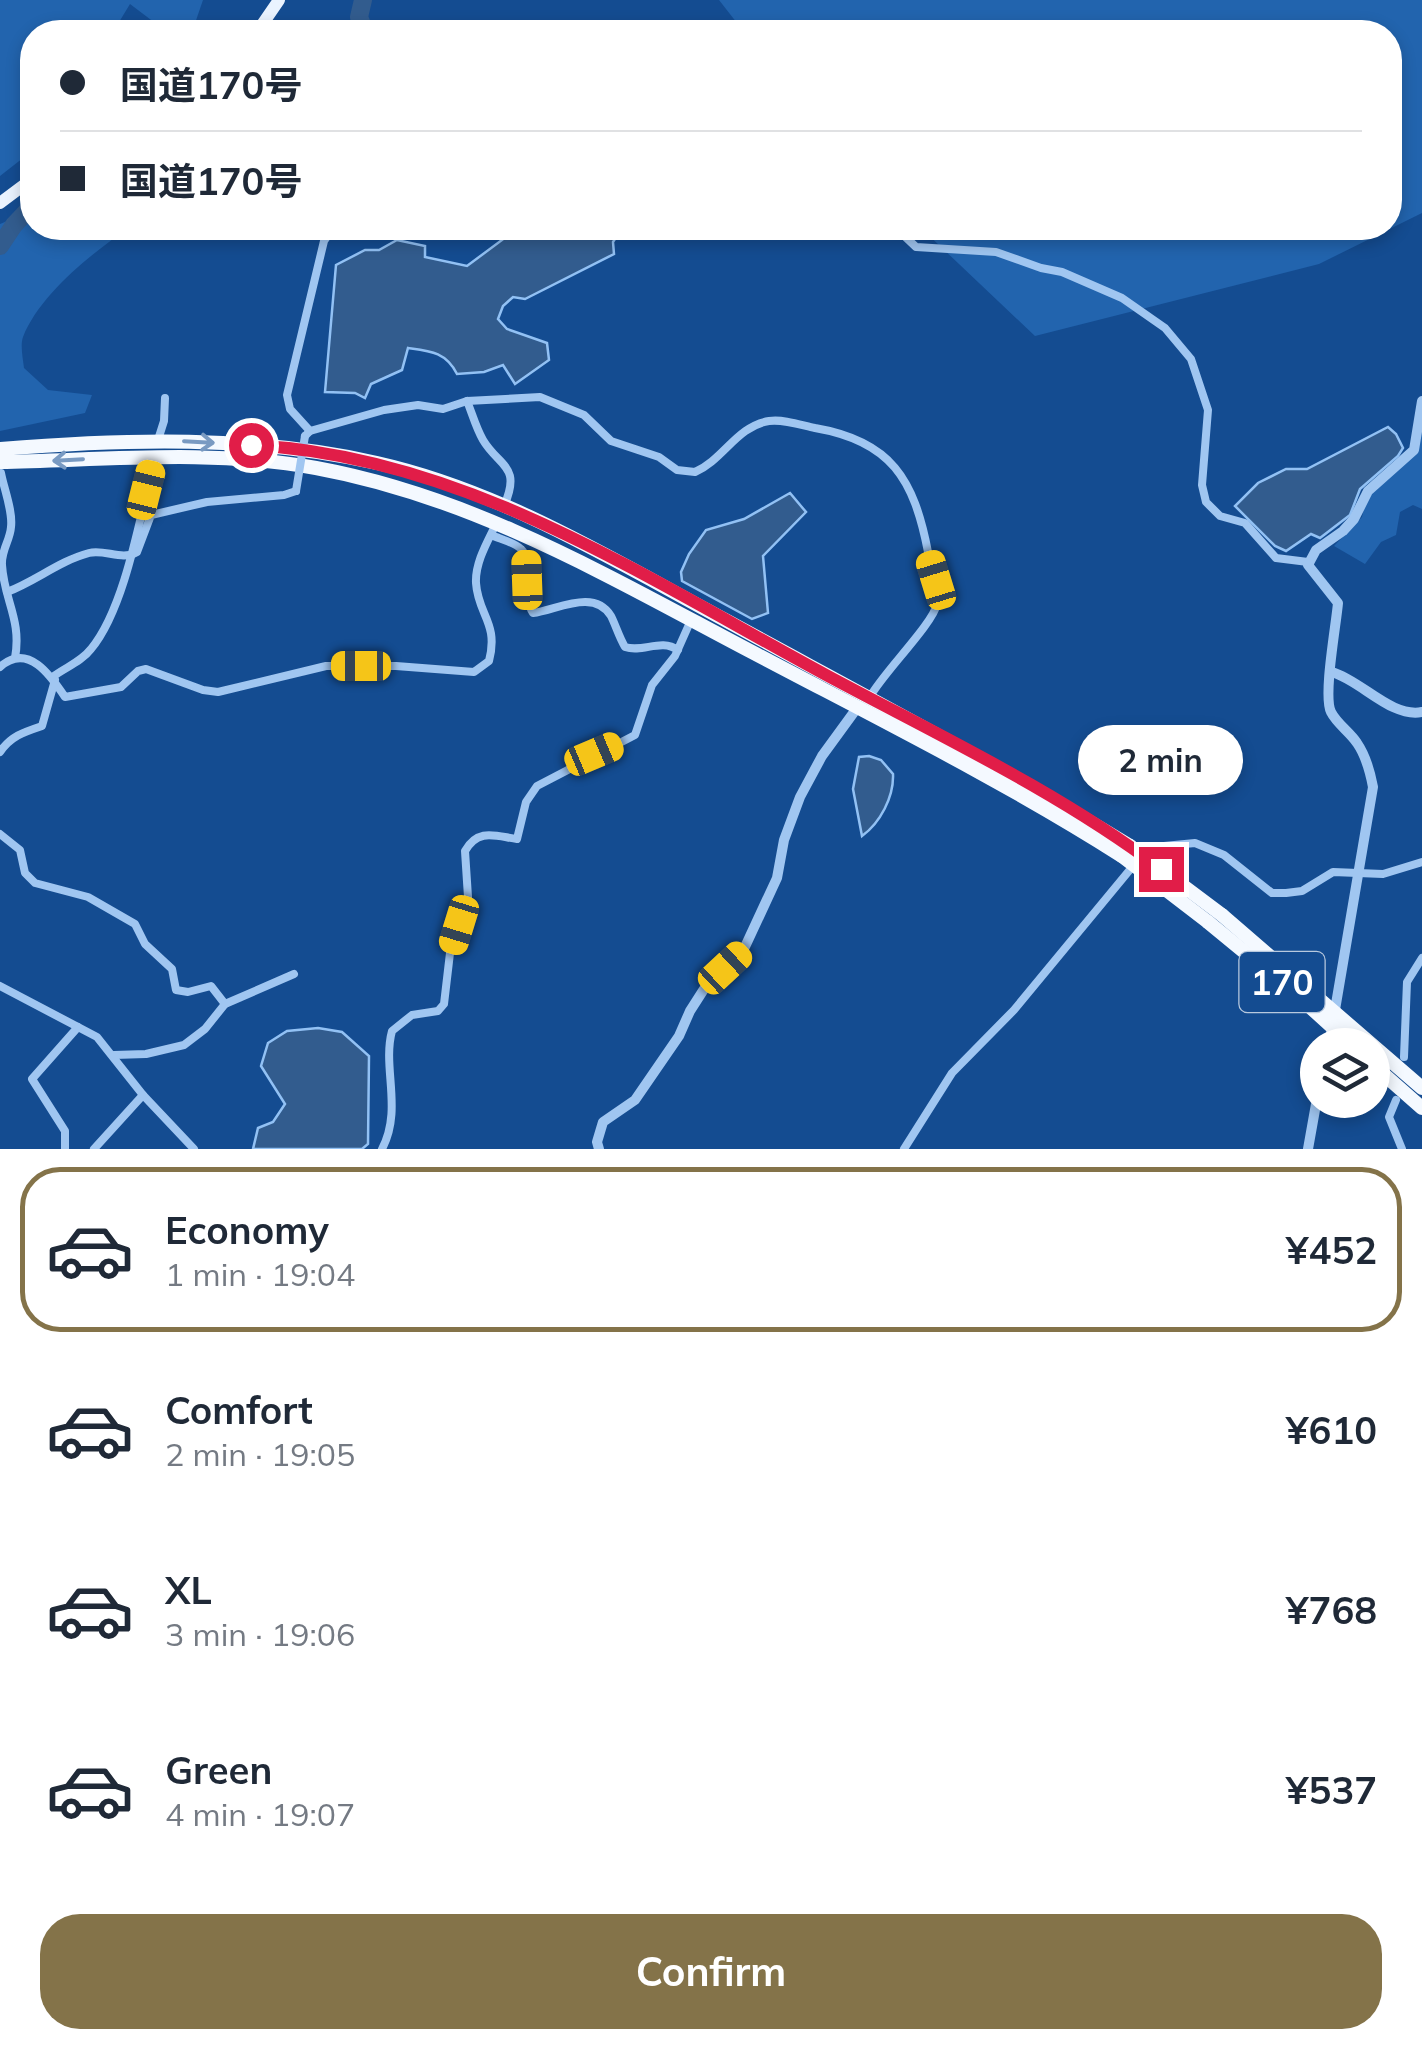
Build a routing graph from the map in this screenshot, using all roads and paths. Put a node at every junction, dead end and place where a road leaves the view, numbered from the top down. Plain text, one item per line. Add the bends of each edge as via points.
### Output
1 (325, 240) edge
2 (909, 240) edge
3 (164, 398) dead end
4 (1422, 400) edge
5 (467, 401) junction
6 (308, 433) junction
7 (0, 449) edge
8 (156, 449) junction
9 (32, 454) junction
10 (0, 462) edge
11 (1, 473) edge
12 (504, 506) junction
13 (494, 528) junction
14 (130, 556) junction
15 (1308, 565) junction
16 (4, 590) edge
17 (692, 620) junction
18 (678, 650) junction
19 (15, 658) junction
20 (0, 666) edge
21 (1332, 672) junction
22 (54, 678) junction
23 (864, 703) junction
24 (1422, 712) edge
25 (0, 752) edge
26 (0, 834) edge
27 (1422, 862) edge
28 (1358, 872) junction
29 (1215, 918) junction
30 (1422, 958) edge
31 (294, 974) dead end
32 (0, 986) edge
33 (225, 1004) junction
34 (1335, 1010) junction
35 (78, 1027) junction
36 (1332, 1028) edge
37 (1334, 1028) edge
38 (114, 1055) junction
39 (1404, 1057) dead end
40 (1390, 1080) edge
41 (1422, 1088) edge
42 (143, 1095) junction
43 (1396, 1100) dead end
44 (1422, 1108) edge
45 (1313, 1118) edge
46 (65, 1149) edge
47 (94, 1149) edge
48 (194, 1149) edge
49 (382, 1149) edge
50 (599, 1149) edge
51 (904, 1149) edge
52 (1308, 1149) edge
53 (1402, 1149) edge

1 - 6 street via 287,396
2 - 15 street via 916,247 996,252 1088,281 1164,328 1192,359 1208,410 1206,502 1220,516 1245,524 1276,558
3 - 8 street
4 - 15 street via 1414,450 1368,491 1354,519
5 - 6 street via 371,413
5 - 12 street via 484,443 506,463 510,492
5 - 23 street via 553,401 584,415 611,441 658,456 676,470 695,472 747,429 768,422 850,435 879,450 917,504 937,606
6 - 14 street, bridge via 296,490 150,514
7 - 9 highway, 170
8 - 9 highway, 170
8 -> 12 highway, 170 via 281,446 320,452 379,464
8 - 13 highway, 170 via 314,468 402,487
8 - 14 street
9 - 10 highway, 170
11 - 16 street via 12,525 3,546
12 - 23 highway, 170
13 - 17 highway, 170
13 - 18 street via 526,555 533,613 596,603 610,614 625,647 665,644
13 - 22 street via 476,586 493,646 489,661 474,672 326,666 218,692 146,669 121,686 65,697
14 - 16 street via 94,551
14 - 22 street via 101,635
15 - 21 street via 1338,603
16 - 19 street via 17,626
17 - 18 street
17 - 23 highway, 170
18 - 49 street via 652,686 635,735 537,786 517,839 495,833 468,846 468,897 450,953 444,1004 392,1031 393,1095
19 - 20 street
19 - 22 street
21 - 24 street via 1409,715
21 - 28 street via 1326,692 1331,712 1357,743 1373,787
22 - 25 street via 42,726 7,741
23 - 29 highway, 170, bridge via 1008,774
23 - 50 street via 800,797 777,878 744,950 706,986 634,1100 603,1122
26 - 33 street via 20,850 24,873 35,883 88,897 135,924 172,969 176,990 211,986
27 - 28 street via 1383,874
28 - 34 street
28 - 51 street via 1334,872 1302,891 1272,893 1211,847 1182,842 1154,850 1122,877 1014,1010 952,1073
29 - 34 highway, 170
29 - 36 highway, 170
30 - 39 street via 1406,982
31 - 33 street
32 - 35 street
33 - 38 street via 184,1044
34 - 37 street
34 - 41 highway, 170
35 - 38 street
35 - 46 street via 32,1078 65,1131
38 - 42 street
40 - 44 highway
42 - 47 street
42 - 48 street
43 - 53 street via 1389,1116
45 - 52 street

